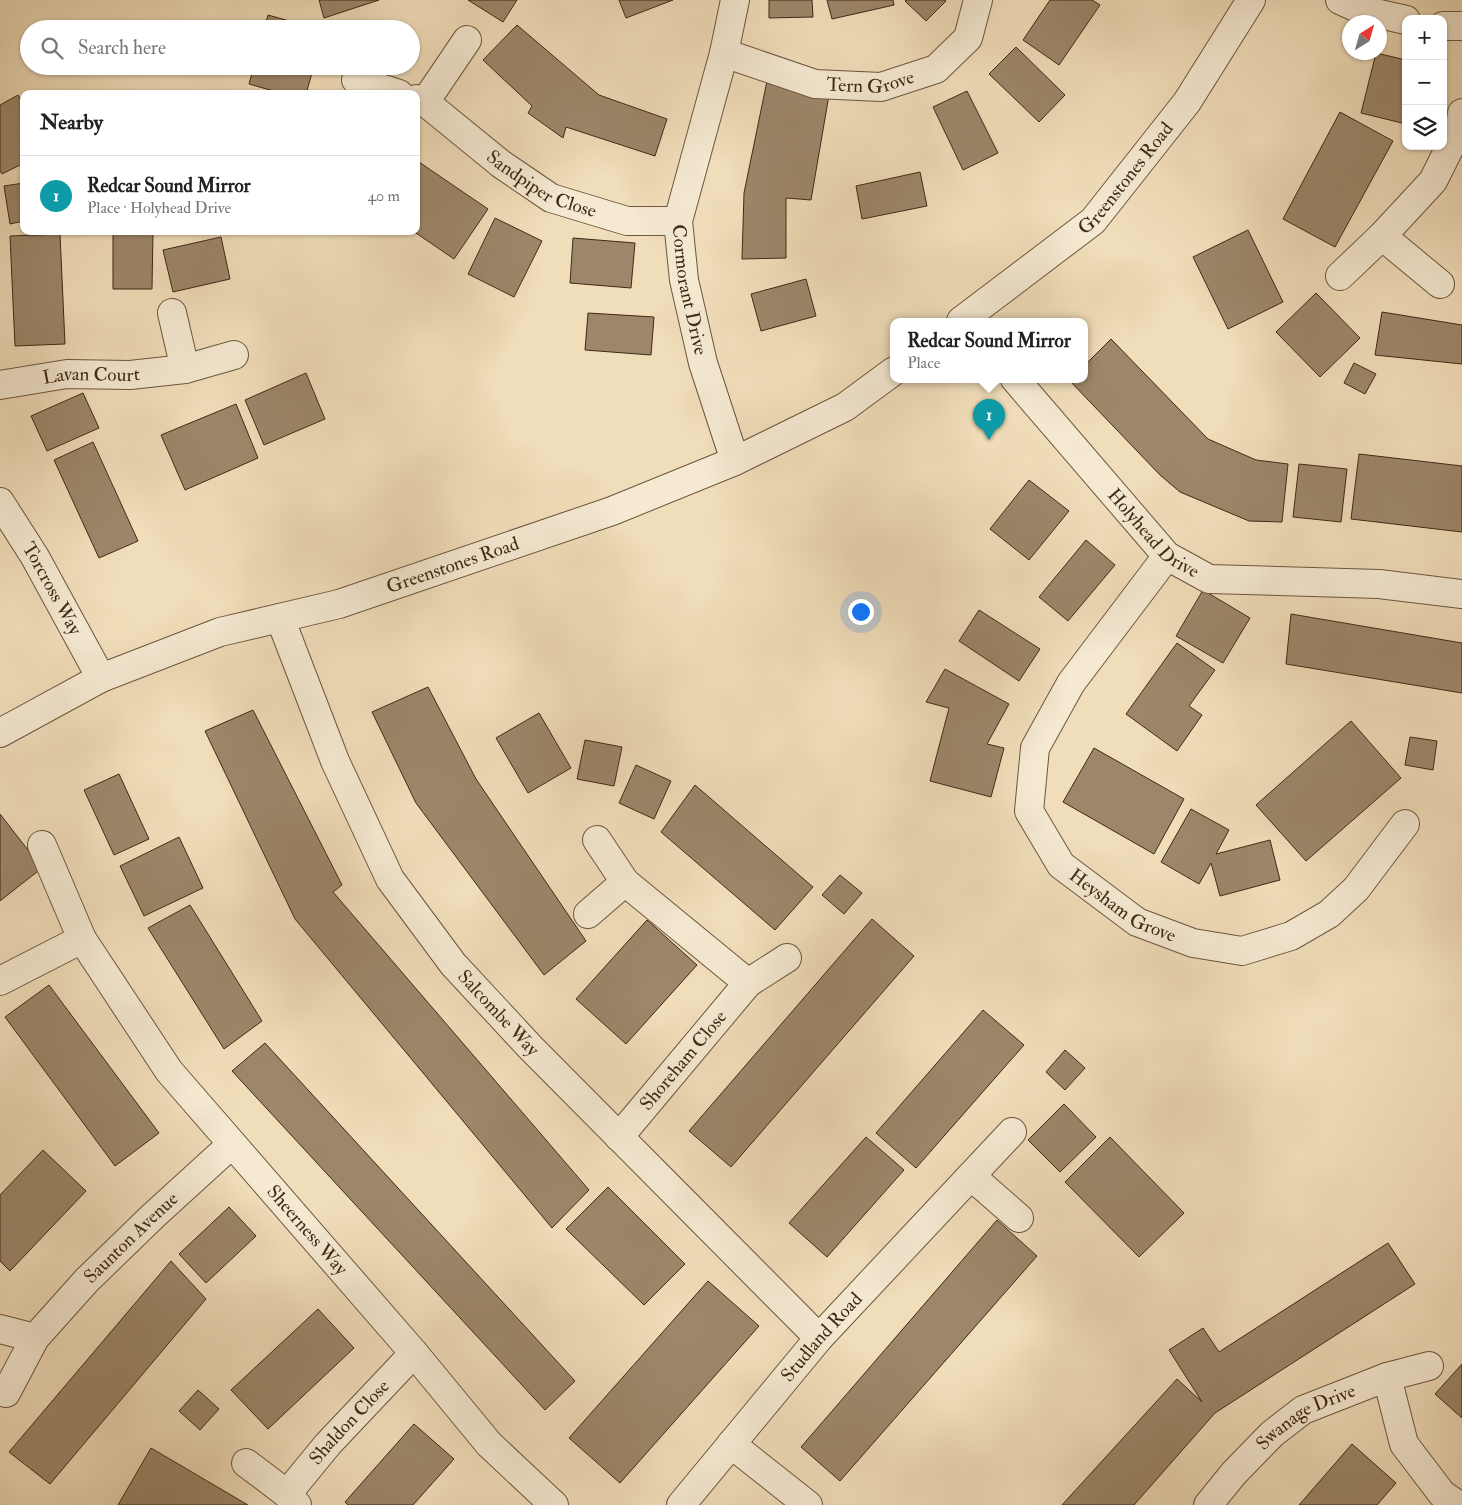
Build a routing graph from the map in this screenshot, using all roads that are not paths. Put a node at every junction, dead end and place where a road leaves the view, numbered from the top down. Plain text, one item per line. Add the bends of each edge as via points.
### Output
1 (735, 0) edge
2 (978, 0) edge
3 (1251, 0) edge
4 (1340, 0) edge
5 (1402, 19) edge
6 (1447, 26) edge
7 (1462, 26) edge
8 (467, 40) dead end
9 (724, 53) junction
10 (356, 80) dead end
11 (387, 90) edge
12 (420, 101) edge
13 (1462, 113) edge
14 (678, 221) junction
15 (1382, 236) junction
16 (1340, 276) dead end
17 (1440, 284) dead end
18 (172, 313) dead end
19 (968, 318) edge
20 (234, 355) dead end
21 (185, 369) junction
22 (890, 374) edge
23 (1018, 383) edge
24 (0, 385) edge
25 (735, 461) junction
26 (0, 502) edge
27 (1167, 556) junction
28 (1462, 594) edge
29 (280, 618) junction
30 (101, 678) junction
31 (0, 733) edge
32 (1405, 824) dead end
33 (597, 840) dead end
34 (42, 845) dead end
35 (624, 882) junction
36 (588, 914) dead end
37 (82, 939) junction
38 (787, 958) dead end
39 (0, 981) edge
40 (748, 983) junction
41 (1012, 1132) dead end
42 (619, 1137) junction
43 (232, 1144) junction
44 (971, 1176) junction
45 (1019, 1218) dead end
46 (0, 1329) edge
47 (35, 1338) junction
48 (819, 1338) junction
49 (414, 1353) junction
50 (1429, 1366) dead end
51 (1387, 1377) junction
52 (6, 1393) dead end
53 (731, 1444) junction
54 (246, 1463) dead end
55 (292, 1499) edge
56 (554, 1505) edge
57 (681, 1505) edge
58 (808, 1505) edge
59 (1208, 1505) edge
60 (1458, 1505) edge

1 - 9 street, Cormorant Drive
2 - 9 street, Tern Grove via 968,38 936,69 881,87 815,84
3 - 19 street, Greenstones Road via 1187,102 1093,221
4 - 5 street via 1362,10
6 - 7 street
8 - 12 street, Sandpiper Close
9 - 14 street, Cormorant Drive
10 - 11 street
12 - 14 street, Sandpiper Close via 501,164 552,198 627,221
13 - 15 street via 1460,126 1432,181
14 - 25 street, Cormorant Drive via 684,280 703,363
15 - 16 street
15 - 17 street
18 - 21 street
20 - 21 street, Lavan Court
21 - 24 street, Lavan Court via 130,374 67,374
22 - 25 street, Greenstones Road via 845,407
23 - 27 street, Holyhead Drive
25 - 29 street, Greenstones Road via 612,511 339,604
26 - 30 street, Torcross Way via 35,557
27 - 28 street, Holyhead Drive via 1209,579 1378,584
27 - 32 street, Heysham Grove via 1072,683 1035,748 1029,811 1061,865 1137,922 1193,943 1242,951 1291,936 1329,914 1356,888
29 - 30 street, Greenstones Road via 220,632
29 - 42 street, Salcombe Way via 335,761 390,879 453,964
30 - 31 street, Greenstones Road
33 - 35 street
34 - 37 street, Sheerness Way
35 - 36 street
35 - 40 street
37 - 39 street
37 - 43 street, Sheerness Way via 169,1071
38 - 40 street, Shoreham Close
40 - 42 street, Shoreham Close
41 - 44 street, Studland Road
42 - 48 street, Salcombe Way
43 - 47 street, Saunton Avenue via 87,1280
43 - 49 street, Sheerness Way
44 - 45 street
44 - 48 street, Studland Road
46 - 47 street
47 - 52 street, Saunton Avenue
48 - 53 street, Studland Road
49 - 55 street, Shaldon Close via 328,1444
49 - 56 street, Sheerness Way via 489,1444
50 - 51 street, Swanage Drive
51 - 59 street, Swanage Drive via 1302,1410 1272,1434
51 - 60 street via 1404,1444 1442,1494
53 - 57 street, Studland Road
53 - 58 street
54 - 55 street, Shaldon Close

